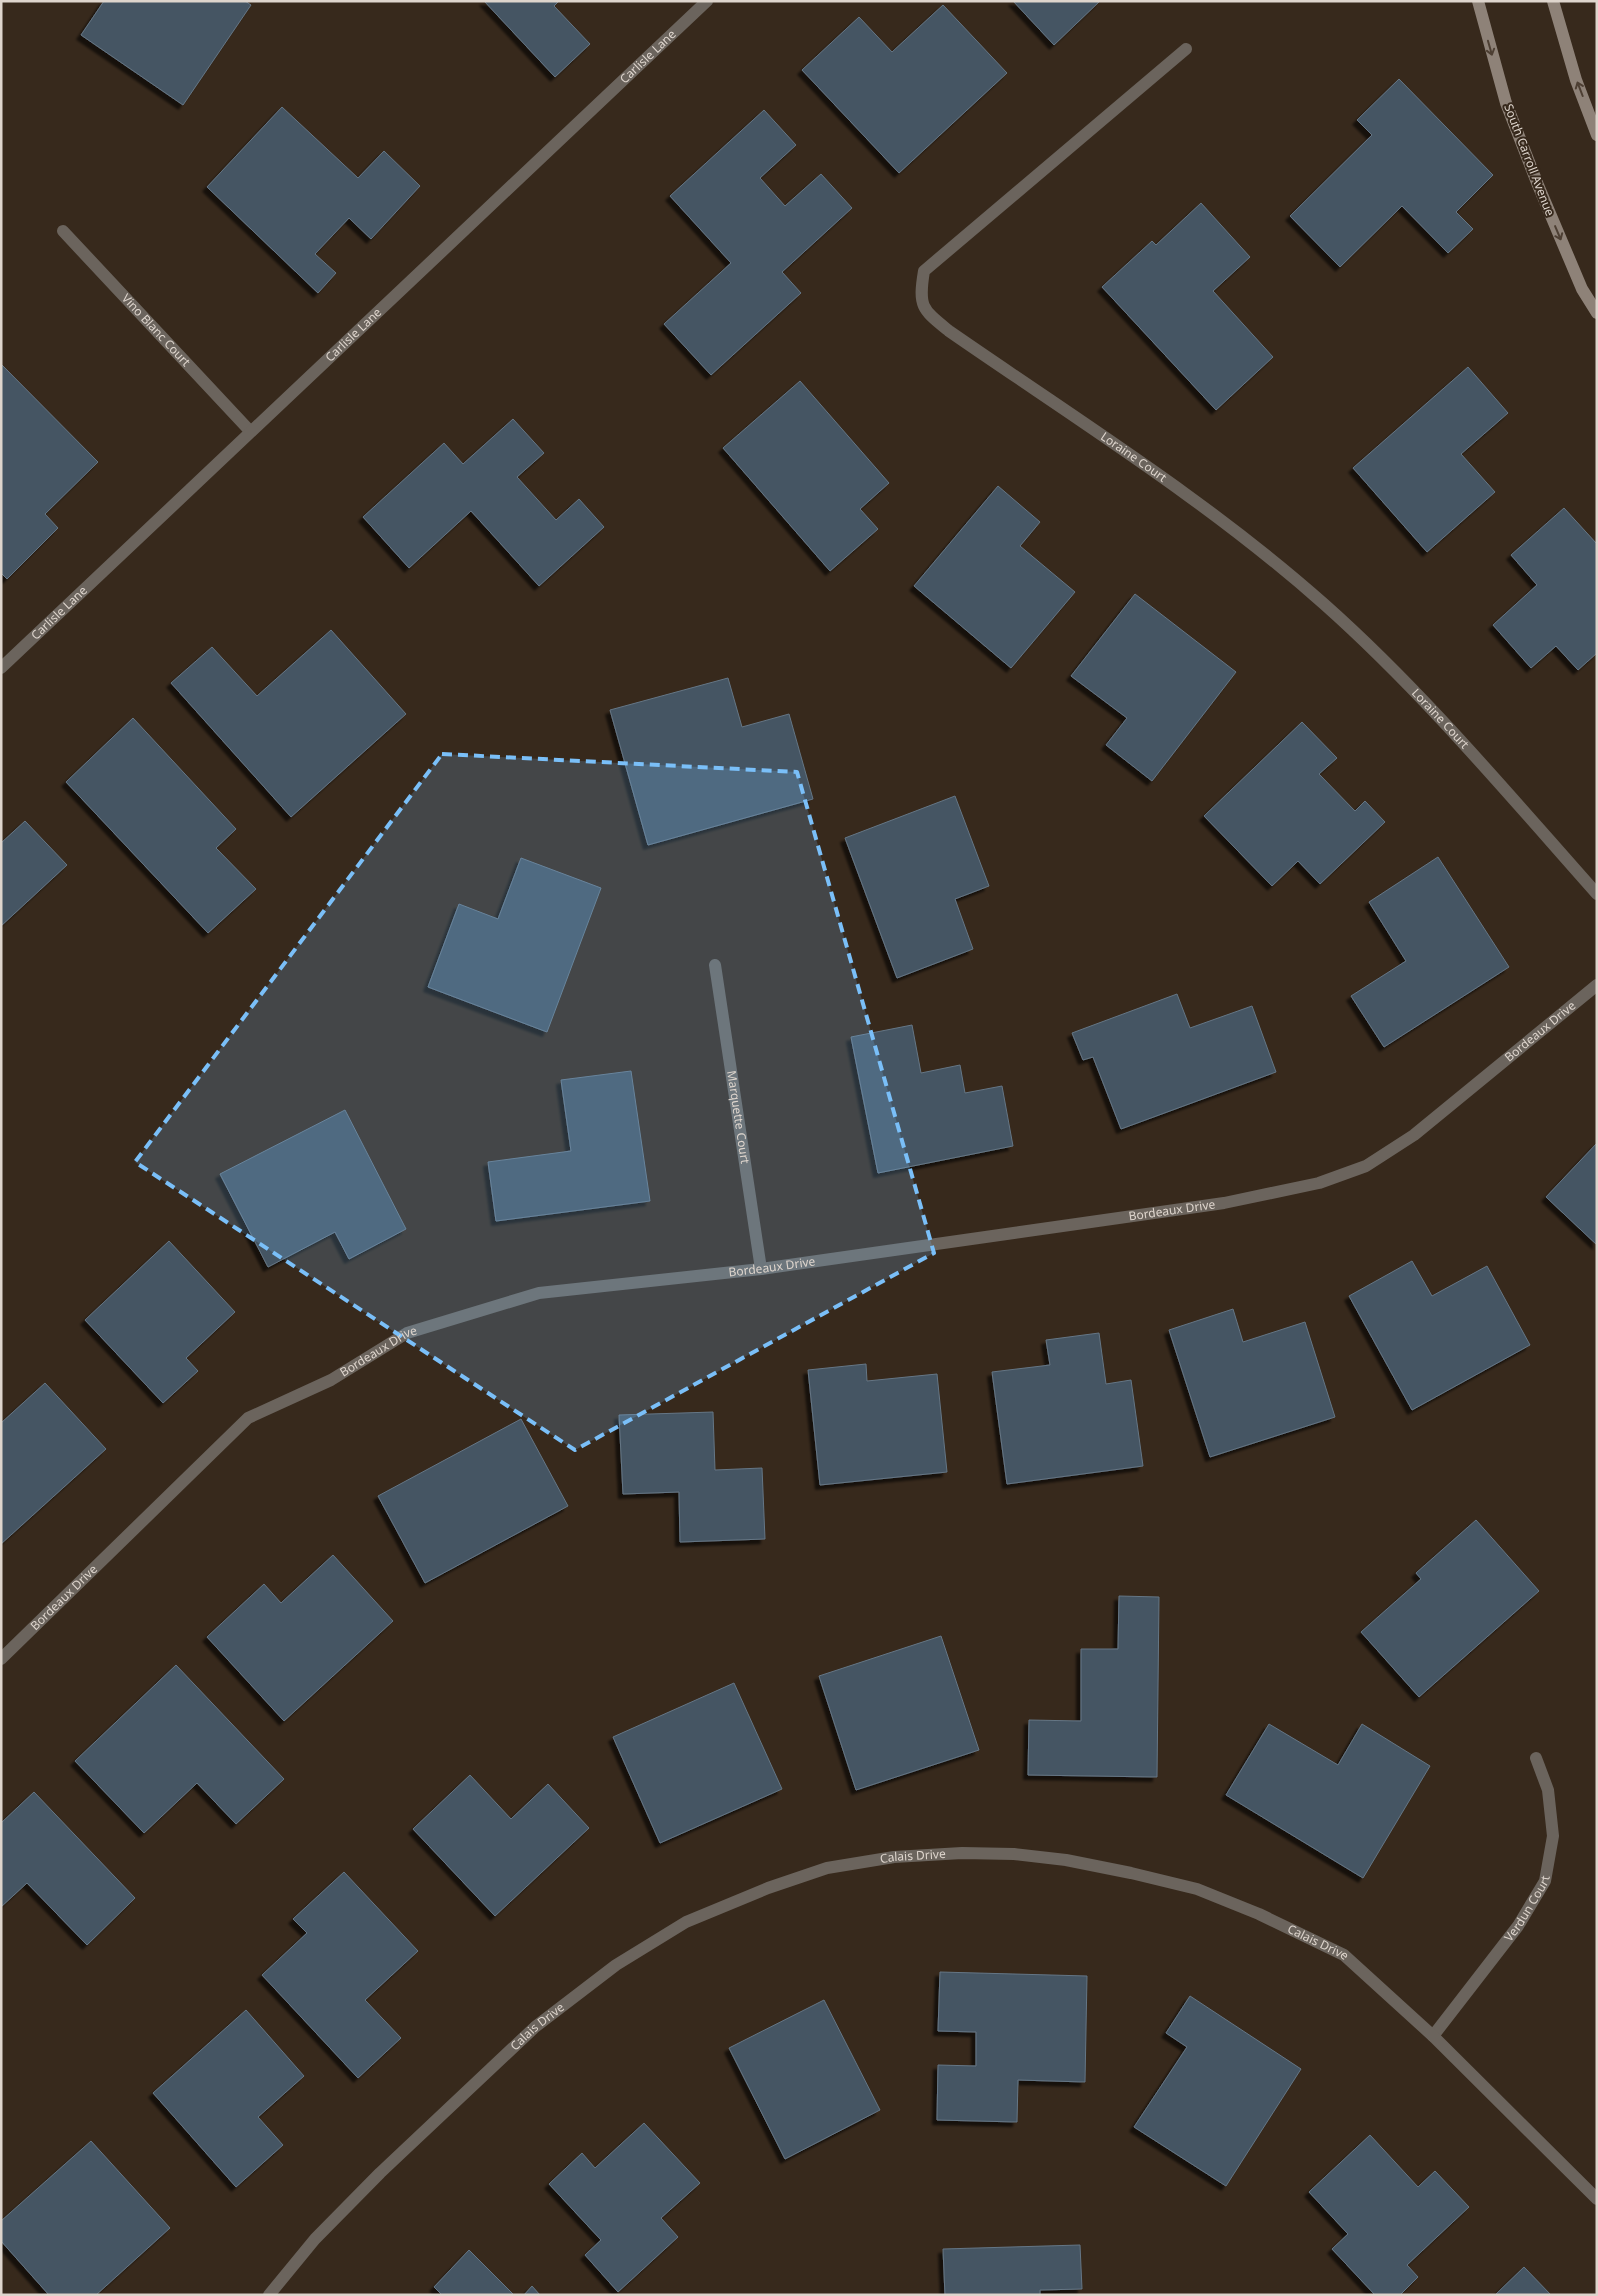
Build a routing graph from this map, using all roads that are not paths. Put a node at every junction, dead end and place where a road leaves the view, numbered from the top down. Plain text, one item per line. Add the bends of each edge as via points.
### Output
1 (707, 1) edge
2 (1478, 1) edge
3 (1553, 1) edge
4 (1186, 49) dead end
5 (1597, 135) edge
6 (63, 231) dead end
7 (1597, 313) edge
8 (250, 431) junction
9 (1, 668) edge
10 (1597, 894) edge
11 (715, 965) dead end
12 (1597, 985) edge
13 (761, 1269) junction
14 (1, 1659) edge
15 (1536, 1758) dead end
16 (1433, 2036) junction
17 (1597, 2199) edge
18 (269, 2295) edge

1 - 8 street, Carlisle Lane
2 -> 7 main road, South Carroll Avenue via 1506,103 1582,289
5 -> 3 main road via 1576,80
4 - 10 street, Loraine Court via 924,271 920,293 926,312 1216,514 1324,604 1434,711
6 - 8 street, Vino Blanc Court
8 - 9 street, Carlisle Lane
11 - 13 street, Marquette Court
12 - 13 street, Bordeaux Drive via 1414,1135 1366,1166 1319,1183 1224,1203
13 - 14 street, Bordeaux Drive via 538,1293 408,1333 330,1380 248,1418
15 - 16 street, Verdun Court via 1548,1790 1554,1836 1546,1881 1518,1926
16 - 17 street, Calais Drive
16 - 18 street, Calais Drive via 1344,1955 1259,1914 1197,1889 1066,1860 1014,1854 894,1857 827,1868 686,1922 616,1964 535,2028 380,2173 315,2239

